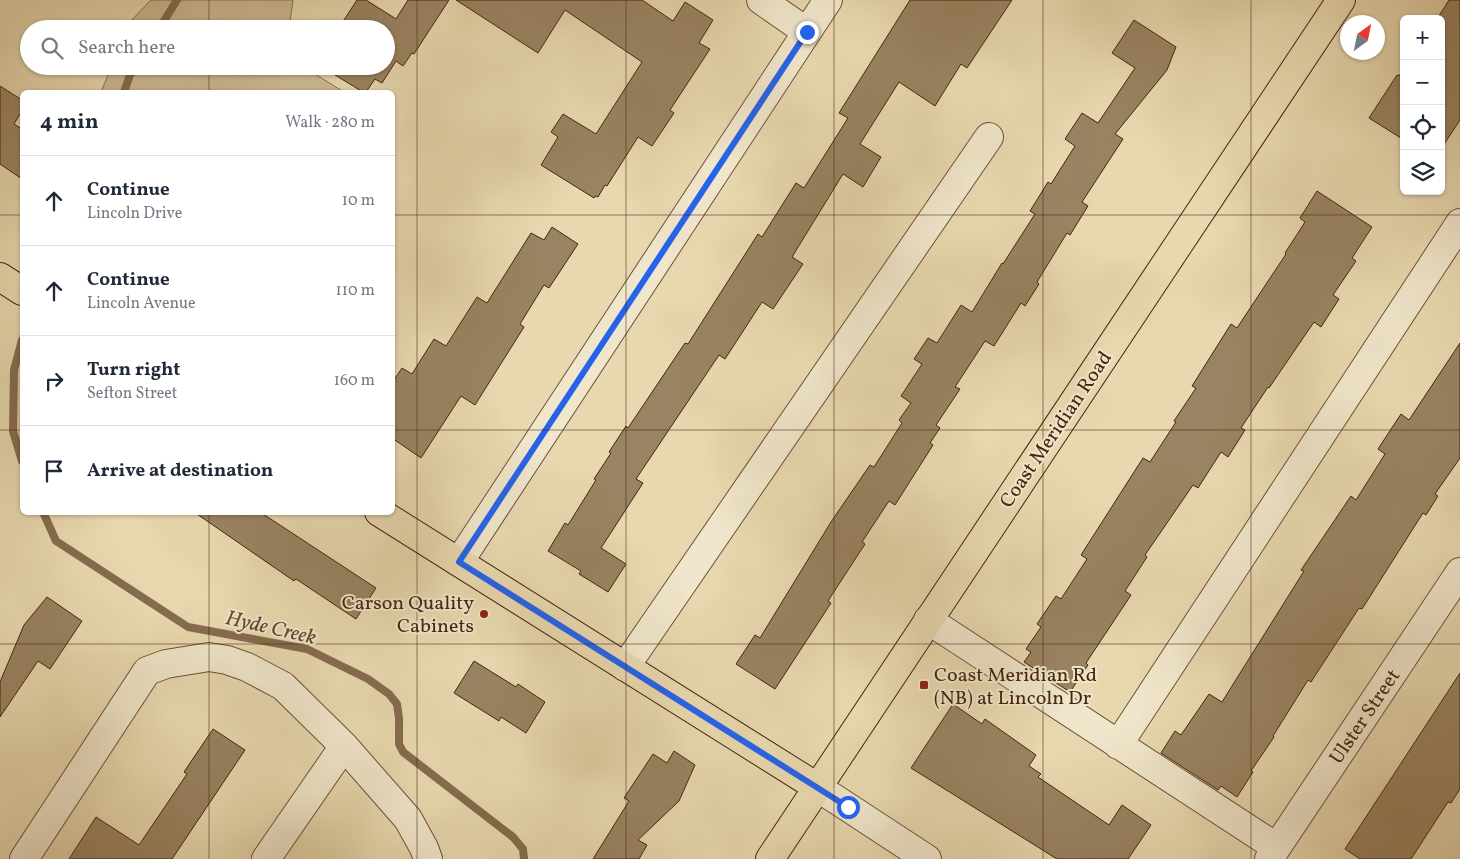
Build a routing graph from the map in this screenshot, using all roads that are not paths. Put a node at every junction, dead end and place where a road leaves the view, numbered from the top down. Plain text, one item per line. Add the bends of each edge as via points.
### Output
1 (761, 0) edge
2 (828, 0) edge
3 (1341, 0) edge
4 (807, 32) junction
5 (989, 137) dead end
6 (1460, 223) edge
7 (0, 277) edge
8 (20, 290) edge
9 (383, 515) edge
10 (459, 562) junction
11 (1460, 572) edge
12 (928, 620) junction
13 (625, 667) junction
14 (1118, 745) junction
15 (344, 746) junction
16 (817, 787) junction
17 (1272, 853) edge
18 (24, 859) edge
19 (266, 859) edge
20 (428, 859) edge
21 (770, 859) edge
22 (927, 859) edge

1 - 4 street
2 - 4 street
3 - 12 main road, Coast Meridian Road
4 - 10 street
5 - 13 street
6 - 14 street
7 - 8 main road
9 - 10 main road
10 - 13 main road
11 - 17 street, Ulster Street
12 - 14 street
12 - 16 main road, Coast Meridian Road
13 - 16 main road
14 - 17 street
15 - 18 street via 283,686 247,667 209,657 166,664 147,671
15 - 19 street
15 - 20 street via 408,819
16 - 21 main road, Coast Meridian Road
16 - 22 street

